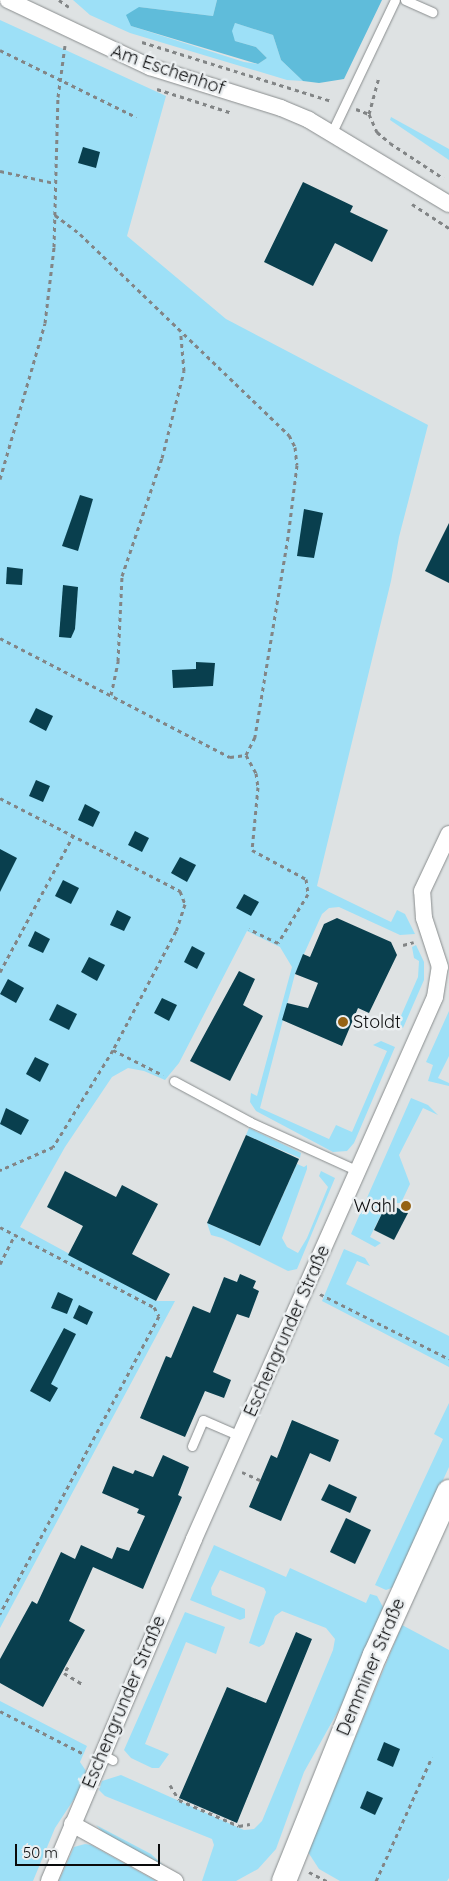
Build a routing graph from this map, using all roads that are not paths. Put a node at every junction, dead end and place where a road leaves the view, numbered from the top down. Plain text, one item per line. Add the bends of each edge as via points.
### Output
1 (8, 0) edge
2 (395, 0) edge
3 (405, 0) edge
4 (432, 12) dead end
5 (332, 132) junction
6 (449, 204) edge
7 (449, 834) edge
8 (174, 1081) road end
9 (358, 1171) junction
10 (240, 1436) junction
11 (192, 1446) dead end
12 (449, 1492) edge
13 (72, 1824) junction
14 (49, 1881) edge
15 (175, 1881) edge
16 (284, 1881) edge

1 - 5 street, Am Eschenhof via 150,67 281,108
2 - 5 lane
3 - 4 lane
5 - 6 street, Am Eschenhof
7 - 9 street, Eschengrunder Straße via 426,879 421,906 436,952 439,981
8 - 9 lane via 250,1122
9 - 10 street, Eschengrunder Straße
10 - 11 lane via 203,1420 195,1427
10 - 13 street, Eschengrunder Straße via 104,1758
12 - 16 main road, Demminer Straße via 375,1655
13 - 14 street, Eschengrunder Straße
13 - 15 street

